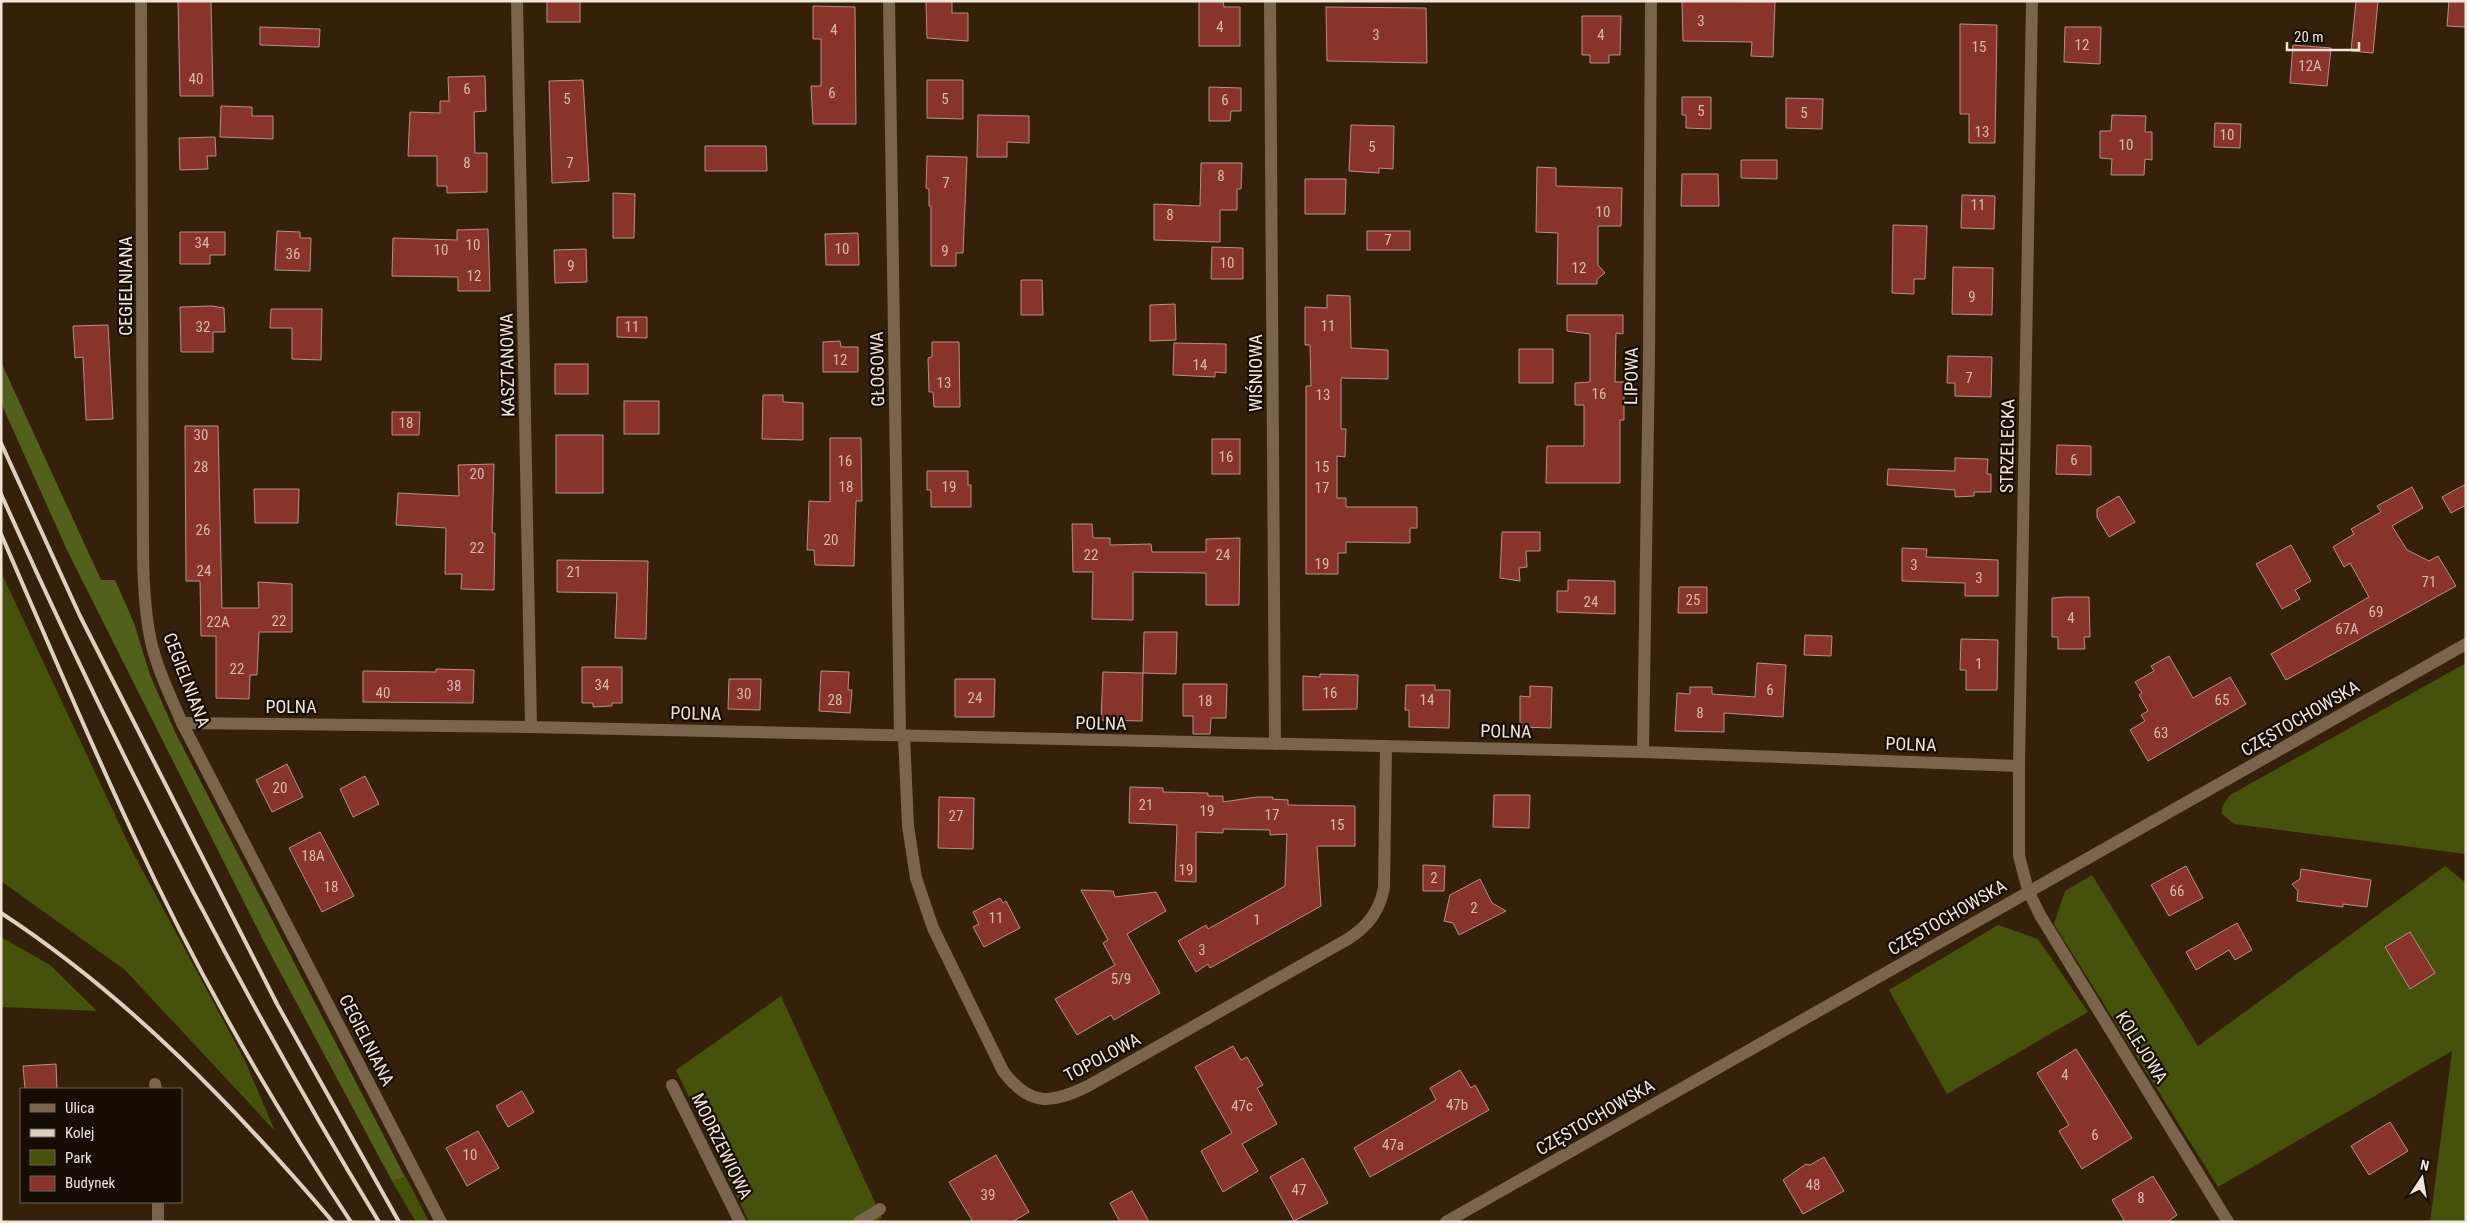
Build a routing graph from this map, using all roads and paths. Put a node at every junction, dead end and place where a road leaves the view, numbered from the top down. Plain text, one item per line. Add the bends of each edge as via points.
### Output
1 (141, 1) edge
2 (517, 1) edge
3 (889, 1) edge
4 (1270, 1) edge
5 (1651, 1) edge
6 (2032, 1) edge
7 (2466, 644) edge
8 (182, 723) junction
9 (531, 727) junction
10 (902, 736) junction
11 (1275, 744) junction
12 (1386, 746) junction
13 (1643, 752) junction
14 (2019, 766) junction
15 (2028, 890) junction
16 (672, 1085) dead end
17 (158, 1203) edge
18 (880, 1209) dead end
19 (158, 1222) edge
20 (441, 1222) edge
21 (740, 1222) edge
22 (859, 1222) edge
23 (1446, 1222) edge
24 (2228, 1222) edge

1 - 8 street, CEGIELNIANA via 144,577 150,637
2 - 9 street, KASZTANOWA
3 - 10 street, GŁOGOWA
4 - 11 street, WIŚNIOWA
5 - 13 street, LIPOWA
6 - 14 street, STRZELECKA
7 - 15 street, CZĘSTOCHOWSKA
8 - 9 street, POLNA
8 - 20 street, CEGIELNIANA
9 - 10 street, POLNA
10 - 11 street, POLNA
10 - 12 street, TOPOLOWA via 912,859 933,928 1003,1071 1027,1094 1053,1100 1088,1086 1356,934 1371,920 1381,903 1384,888
11 - 12 street, POLNA
12 - 13 street, POLNA
13 - 14 street, POLNA
14 - 15 street, STRZELECKA via 2018,846
15 - 23 street, CZĘSTOCHOWSKA
15 - 24 street, KOLEJOWA via 2040,915
16 - 21 street, MODRZEWIOWA
17 - 19 street
18 - 22 street

